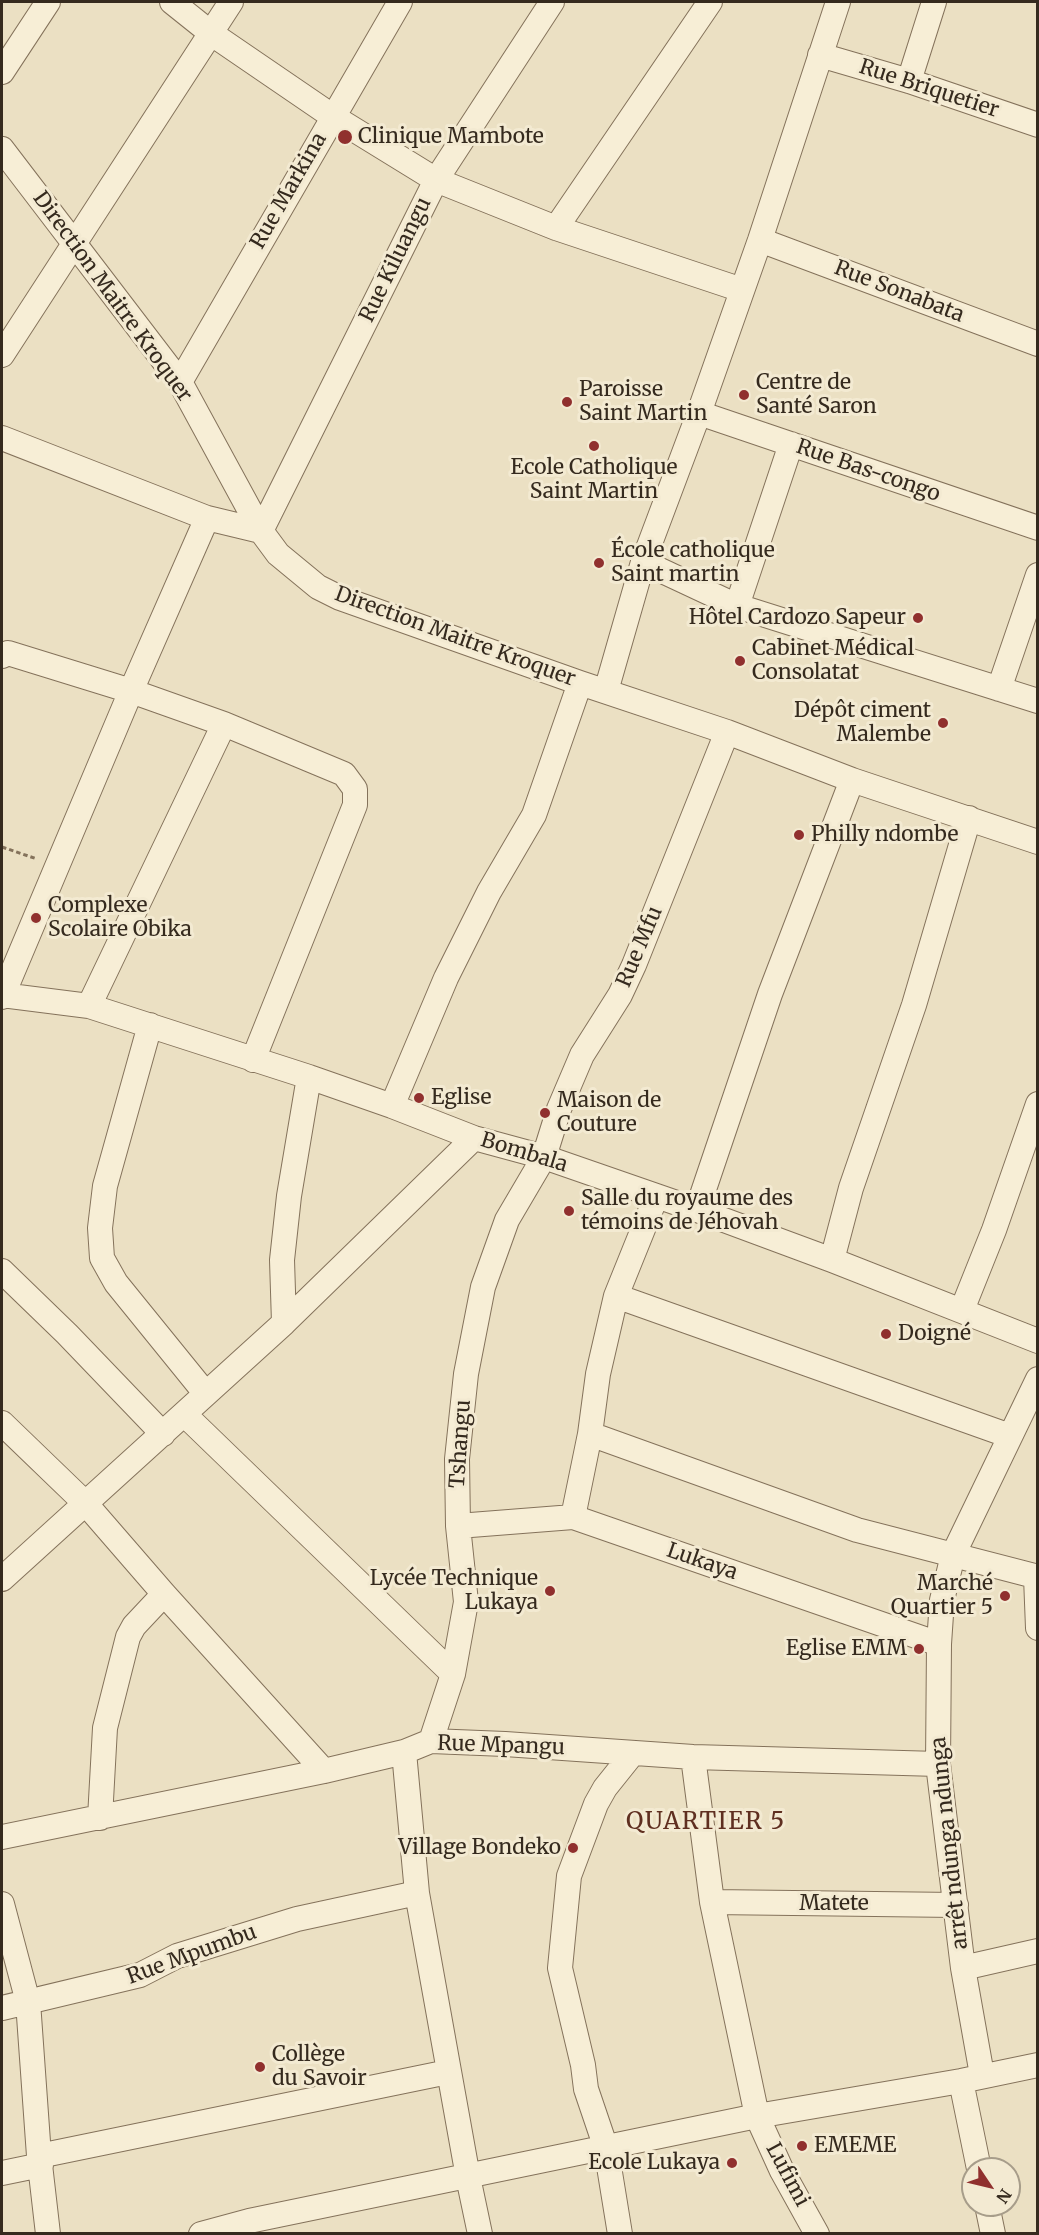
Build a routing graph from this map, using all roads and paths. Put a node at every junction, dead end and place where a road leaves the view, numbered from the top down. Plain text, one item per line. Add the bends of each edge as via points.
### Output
1 (48, 2) edge
2 (172, 2) edge
3 (231, 2) edge
4 (400, 2) edge
5 (552, 2) edge
6 (710, 2) edge
7 (838, 2) edge
8 (934, 2) edge
9 (212, 33) junction
10 (820, 55) junction
11 (2, 72) edge
12 (909, 81) junction
13 (332, 116) junction
14 (1038, 125) edge
15 (2, 149) edge
16 (436, 180) junction
17 (556, 228) junction
18 (760, 240) junction
19 (74, 242) junction
20 (742, 290) junction
21 (1038, 344) edge
22 (2, 355) edge
23 (180, 382) junction
24 (699, 413) junction
25 (2, 438) edge
26 (791, 444) junction
27 (207, 518) junction
28 (1038, 528) edge
29 (261, 531) junction
30 (643, 562) junction
31 (1038, 575) edge
32 (737, 606) junction
33 (2, 656) edge
34 (580, 683) junction
35 (999, 689) junction
36 (131, 691) junction
37 (606, 691) junction
38 (1038, 701) edge
39 (224, 724) junction
40 (727, 732) junction
41 (852, 780) junction
42 (969, 818) junction
43 (1038, 842) edge
44 (2, 847) edge
45 (57, 867) junction
46 (2, 995) edge
47 (89, 1006) junction
48 (150, 1025) junction
49 (253, 1060) junction
50 (309, 1077) junction
51 (1038, 1104) edge
52 (392, 1106) junction
53 (474, 1138) junction
54 (544, 1158) junction
55 (656, 1197) junction
56 (697, 1210) junction
57 (832, 1260) junction
58 (2, 1271) edge
59 (616, 1296) junction
60 (962, 1310) junction
61 (284, 1323) junction
62 (1038, 1341) edge
63 (1038, 1379) edge
64 (206, 1394) junction
65 (184, 1414) junction
66 (2, 1423) edge
67 (163, 1434) junction
68 (590, 1434) junction
69 (1010, 1436) junction
70 (86, 1504) junction
71 (573, 1517) junction
72 (459, 1526) junction
73 (953, 1555) junction
74 (1037, 1577) edge
75 (2, 1579) edge
76 (164, 1594) junction
77 (1038, 1628) edge
78 (939, 1644) junction
79 (453, 1674) junction
80 (432, 1742) junction
81 (404, 1752) junction
82 (633, 1753) junction
83 (693, 1757) junction
84 (938, 1764) junction
85 (324, 1771) junction
86 (100, 1818) junction
87 (2, 1837) edge
88 (417, 1893) junction
89 (712, 1902) junction
90 (2, 1904) edge
91 (956, 1905) junction
92 (1038, 1951) edge
93 (963, 1968) junction
94 (28, 2002) junction
95 (2, 2007) edge
96 (1038, 2065) edge
97 (448, 2072) junction
98 (972, 2078) junction
99 (757, 2116) junction
100 (606, 2148) junction
101 (978, 2157) edge
102 (40, 2160) junction
103 (2, 2173) edge
104 (468, 2177) junction
105 (989, 2217) edge
106 (250, 2227) edge
107 (48, 2234) edge
108 (201, 2234) edge
109 (480, 2234) edge
110 (620, 2234) edge
111 (817, 2234) edge
112 (993, 2234) edge

1 - 11 street
2 - 9 street
3 - 9 street
4 - 13 street, Rue Markina
5 - 16 street, Rue Kiluangu
6 - 17 street
7 - 10 street
8 - 12 street
9 - 13 street
9 - 19 street
10 - 12 street, Rue Briquetier
10 - 18 street
12 - 14 street, Rue Briquetier
13 - 16 street
13 - 23 street, Rue Markina
15 - 19 street, Direction Maitre Kroquer
16 - 17 street
16 - 29 street, Rue Kiluangu
17 - 20 street
18 - 20 street
18 - 21 street, Rue Sonabata
19 - 22 street
19 - 23 street, Direction Maitre Kroquer
20 - 24 street
23 - 29 street, Direction Maitre Kroquer
24 - 26 street, Rue Bas-congo
24 - 30 street
25 - 27 street
26 - 28 street, Rue Bas-congo
26 - 32 street
27 - 29 street
27 - 36 street
29 - 34 street, Direction Maitre Kroquer via 295,569 340,598
30 - 32 street
30 - 37 street
31 - 35 street
32 - 35 street
33 - 36 street via 8,653
34 - 37 street, Direction Maitre Kroquer
34 - 52 street via 534,815 489,892 446,978
35 - 38 street
36 - 39 street
36 - 45 street
37 - 40 street, Direction Maitre Kroquer
39 - 47 street
39 - 49 street via 344,774 355,789 355,805
40 - 41 street, Direction Maitre Kroquer
40 - 54 street, Rue Mfu via 634,965 582,1055
41 - 42 street, Direction Maitre Kroquer
41 - 56 street via 770,994
42 - 43 street, Direction Maitre Kroquer
42 - 57 street via 914,1005 851,1188
44 - 45 path
45 - 46 street
46 - 47 street, Bombala
47 - 48 street, Bombala
48 - 49 street, Bombala
48 - 64 street via 105,1186 100,1228 102,1258 116,1283
49 - 50 street, Bombala
50 - 52 street, Bombala
50 - 61 street via 282,1260
51 - 60 street
52 - 53 street, Bombala
53 - 54 street, Bombala
53 - 61 street
54 - 55 street, Bombala
54 - 72 street, Tshangu via 507,1220 483,1287 466,1374 457,1459
55 - 56 street, Bombala
55 - 59 street
56 - 57 street, Bombala
57 - 60 street, Bombala
58 - 67 street
59 - 68 street via 598,1374
59 - 69 street
60 - 62 street, Bombala
61 - 64 street
63 - 69 street, arrêt ndunga ndunga
64 - 65 street
65 - 67 street
65 - 79 street
66 - 70 street
67 - 70 street
68 - 71 street
68 - 73 street via 857,1530
69 - 73 street, arrêt ndunga ndunga
70 - 75 street
70 - 76 street
71 - 72 street, Lukaya
71 - 78 street, Lukaya
72 - 79 street, Tshangu via 466,1602
73 - 74 street
73 - 78 street, arrêt ndunga ndunga via 942,1600
74 - 77 street
76 - 85 street
76 - 86 street via 128,1637 105,1728
78 - 84 street, arrêt ndunga ndunga
79 - 80 street, Tshangu
80 - 81 street, Rue Mpangu
80 - 82 street, Rue Mpangu
81 - 85 street, Rue Mpangu
81 - 88 street
82 - 83 street, Rue Mpangu
82 - 100 street via 596,1804 569,1876 562,1936 560,1968 586,2089
83 - 84 street, Rue Mpangu
83 - 89 street, Lufimi
84 - 91 street, arrêt ndunga ndunga
85 - 86 street, Rue Mpangu
86 - 87 street, Rue Mpangu
88 - 94 street, Rue Mpumbu via 297,1919 177,1956 140,1975
88 - 97 street
89 - 91 street, Matete
89 - 99 street, Lufimi
90 - 94 street
91 - 93 street, arrêt ndunga ndunga
92 - 93 street
93 - 98 street, arrêt ndunga ndunga
94 - 95 street, Rue Mpumbu
94 - 102 street
96 - 98 street
97 - 102 street
97 - 104 street
98 - 99 street
98 - 101 street
99 - 100 street
99 - 111 street, Lufimi
100 - 104 street
100 - 110 street
102 - 103 street
102 - 107 street
104 - 106 street
104 - 109 street
105 - 112 street
106 - 108 street

